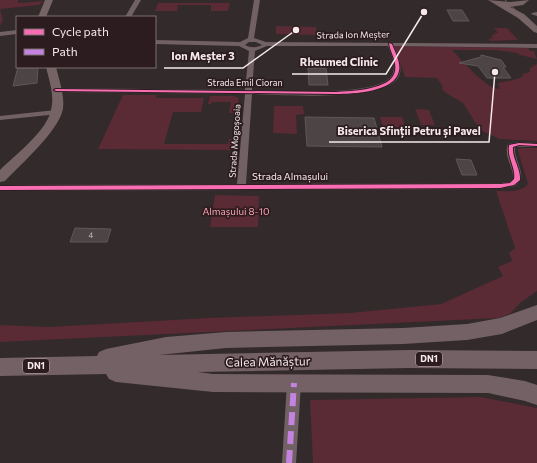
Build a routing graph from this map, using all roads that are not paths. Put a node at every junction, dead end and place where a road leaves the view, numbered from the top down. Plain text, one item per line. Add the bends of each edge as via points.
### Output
1 (49, 0) edge
2 (257, 0) edge
3 (487, 0) edge
4 (524, 0) edge
5 (137, 1) edge
6 (494, 1) edge
7 (42, 16) edge
8 (129, 16) edge
9 (536, 16) edge
10 (537, 30) edge
11 (16, 32) edge
12 (0, 34) edge
13 (251, 40) junction
14 (156, 42) edge
15 (242, 44) junction
16 (265, 44) junction
17 (390, 44) junction
18 (537, 46) edge
19 (252, 49) junction
20 (50, 68) edge
21 (56, 90) junction
22 (248, 92) junction
23 (56, 112) junction
24 (0, 118) edge
25 (537, 145) edge
26 (0, 178) edge
27 (241, 186) junction
28 (0, 188) edge
29 (537, 312) edge
30 (537, 360) edge
31 (71, 366) junction
32 (0, 367) edge
33 (294, 383) junction
34 (537, 395) edge
35 (289, 463) edge

1 - 7 main road
2 - 13 street
3 - 6 main road
4 - 6 main road via 521,4 514,5
4 - 9 main road
5 - 8 street
6 - 10 main road via 521,16
11 - 12 street
13 - 15 street
13 - 16 street
14 - 15 street
15 - 19 street
16 - 17 street, Strada Ion Meșter
16 - 19 street via 260,49
17 - 18 street, Strada Ion Meșter
17 - 22 street, Strada Emil Cioran via 398,70 395,77 384,85 348,93
19 - 22 street, Strada Mogoșoaia
20 - 21 main road
21 - 22 street, Strada Emil Cioran
21 - 23 main road
22 - 27 street, Strada Mogoșoaia
23 - 24 street
23 - 26 main road via 44,132
25 - 27 street, Strada Almașului via 510,146 518,172 517,180 512,184
27 - 28 street, Strada Almașului
29 - 31 main road via 502,326 468,332 166,344
30 - 31 main road, Calea Mănăștur / DN1 via 410,359
31 - 32 main road, Calea Mănăștur / DN1
31 - 33 main road via 213,383
33 - 34 main road via 488,384
33 - 35 street

